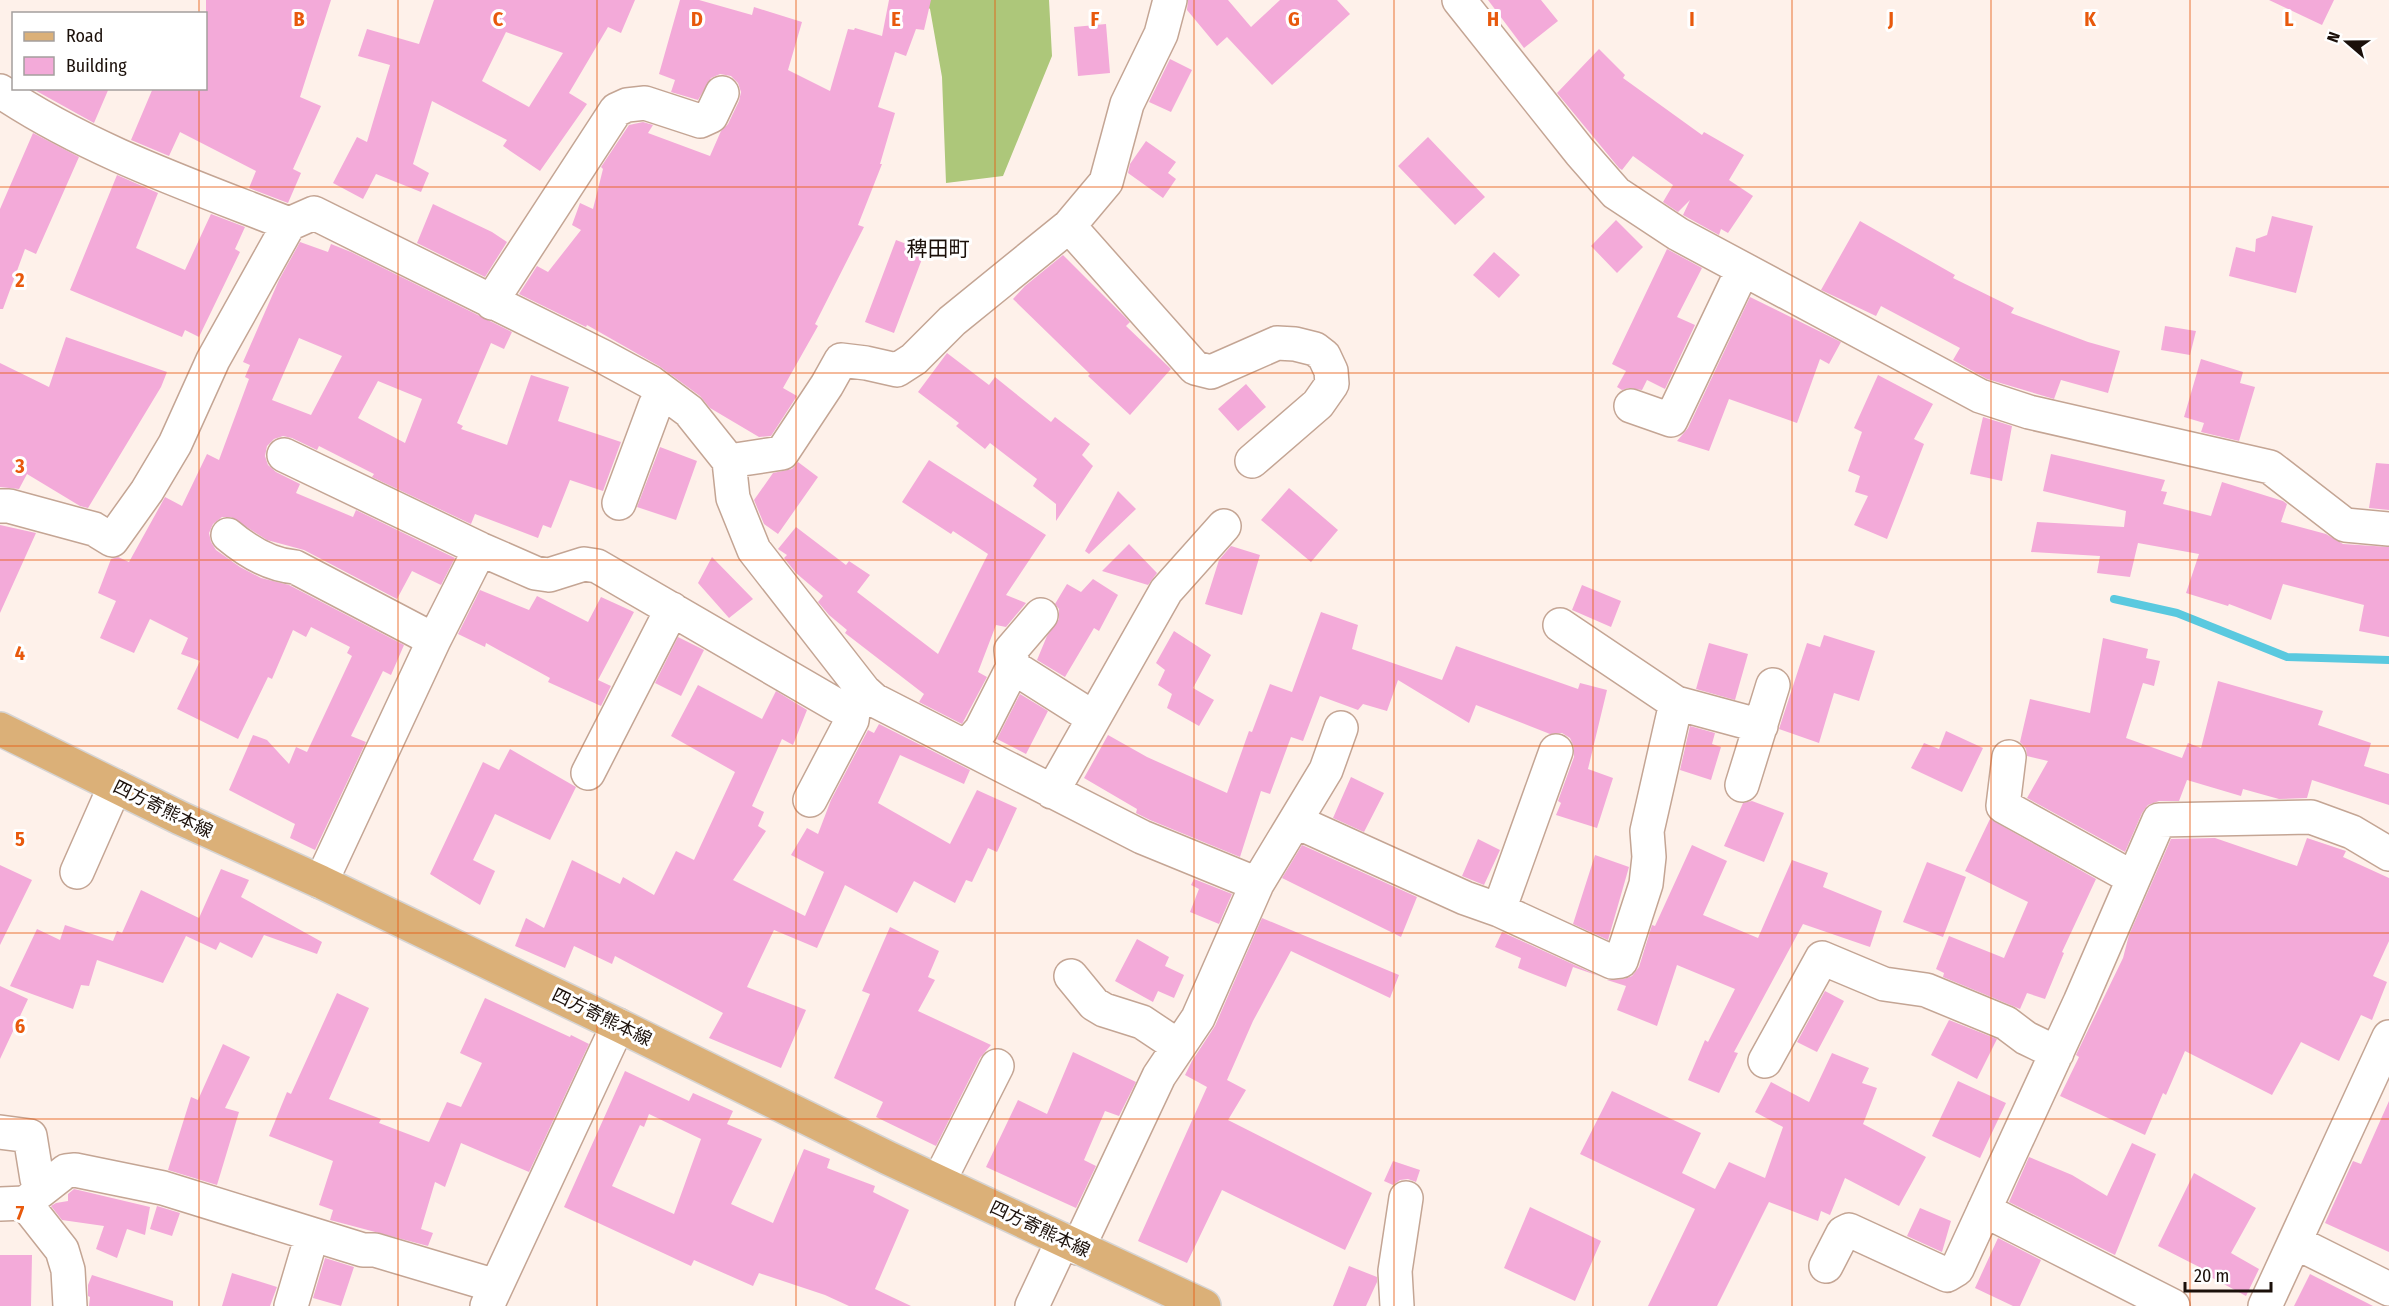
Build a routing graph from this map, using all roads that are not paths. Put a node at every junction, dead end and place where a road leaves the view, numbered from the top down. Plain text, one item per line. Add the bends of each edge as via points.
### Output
1 (1170, 0) edge
2 (1459, 0) edge
3 (0, 91) edge
4 (722, 93) dead end
5 (289, 224) junction
6 (1069, 226) junction
7 (1743, 269) junction
8 (492, 303) junction
9 (662, 392) junction
10 (1631, 406) dead end
11 (284, 455) dead end
12 (729, 461) junction
13 (1252, 461) dead end
14 (619, 503) dead end
15 (0, 506) edge
16 (1224, 526) dead end
17 (2389, 529) edge
18 (228, 535) dead end
19 (480, 549) junction
20 (672, 609) junction
21 (1041, 615) dead end
22 (1560, 625) dead end
23 (434, 640) junction
24 (1013, 667) junction
25 (1773, 685) dead end
26 (859, 698) junction
27 (1676, 703) junction
28 (1092, 717) junction
29 (1761, 726) junction
30 (1341, 728) dead end
31 (0, 729) edge
32 (966, 747) junction
33 (1556, 751) dead end
34 (2008, 757) dead end
35 (588, 773) dead end
36 (1742, 785) dead end
37 (116, 786) junction
38 (1052, 792) junction
39 (810, 800) dead end
40 (1297, 822) junction
41 (2389, 854) edge
42 (77, 873) dead end
43 (2133, 878) junction
44 (321, 882) junction
45 (1257, 884) junction
46 (1499, 910) junction
47 (1071, 976) dead end
48 (618, 1025) junction
49 (2389, 1037) edge
50 (1178, 1046) junction
51 (2057, 1053) junction
52 (1765, 1061) dead end
53 (997, 1066) dead end
54 (0, 1132) edge
55 (939, 1181) junction
56 (22, 1198) edge
57 (1406, 1198) dead end
58 (1984, 1210) junction
59 (312, 1235) junction
60 (2295, 1242) junction
61 (1070, 1244) junction
62 (1826, 1266) dead end
63 (2389, 1288) edge
64 (491, 1296) edge
65 (70, 1306) edge
66 (291, 1306) edge
67 (1032, 1306) edge
68 (1204, 1306) edge
69 (1397, 1306) edge
70 (2173, 1306) edge
71 (2265, 1306) edge

1 - 6 street via 1161,34 1127,104 1106,182
2 - 7 street via 1616,194
3 - 5 street via 34,113 137,164
4 - 8 street via 711,116 700,121 645,103 616,110
5 - 8 street via 314,213
5 - 15 street via 213,360 175,444 112,540 94,529
6 - 12 street via 952,321 914,360 897,370 841,360 782,453
6 - 13 street via 1196,368 1210,372 1277,343 1315,349 1324,356 1332,384 1318,404
7 - 10 street via 1671,420
7 - 17 street via 1980,396 2029,412 2270,466 2345,525
8 - 9 street via 650,382
9 - 12 street via 689,411
9 - 14 street
11 - 19 street
12 - 26 street via 733,498 754,550
16 - 28 street via 1166,591
18 - 23 street via 277,566 295,567
19 - 20 street via 535,573 549,575 584,564 597,566
19 - 23 street
20 - 26 street via 838,706
20 - 35 street
21 - 24 street via 1011,650
22 - 27 street
23 - 44 street
24 - 28 street
24 - 32 street via 981,730
25 - 29 street
26 - 32 street via 874,700
26 - 39 street via 852,720
27 - 29 street
27 - 46 street via 1647,831 1646,884 1621,961 1612,962
28 - 38 street
29 - 36 street
30 - 40 street via 1326,770
31 - 37 main road, 四方寄熊本線
32 - 38 street
33 - 46 street
34 - 43 street via 2003,806
37 - 42 street
37 - 44 main road, 四方寄熊本線
38 - 45 street via 1142,837
40 - 45 street
40 - 46 street
41 - 43 street via 2352,832 2311,817 2159,820
43 - 51 street
44 - 48 main road, 四方寄熊本線
45 - 50 street via 1198,1018
47 - 50 street via 1094,1004 1142,1022
48 - 55 main road, 四方寄熊本線
48 - 64 street
49 - 60 street
50 - 61 street
51 - 52 street via 2006,1023 1926,990 1884,984 1822,958
51 - 58 street
53 - 55 street
54 - 56 street via 30,1136 37,1179
55 - 61 main road, 四方寄熊本線
56 - 59 street via 66,1171 75,1170 163,1188
56 - 65 street via 63,1250
57 - 69 street via 1395,1271
58 - 62 street via 1956,1269 1947,1275 1849,1230 1843,1233
58 - 70 street
59 - 64 street via 375,1250
59 - 66 street
60 - 63 street
60 - 71 street
61 - 67 street
61 - 68 main road, 四方寄熊本線

